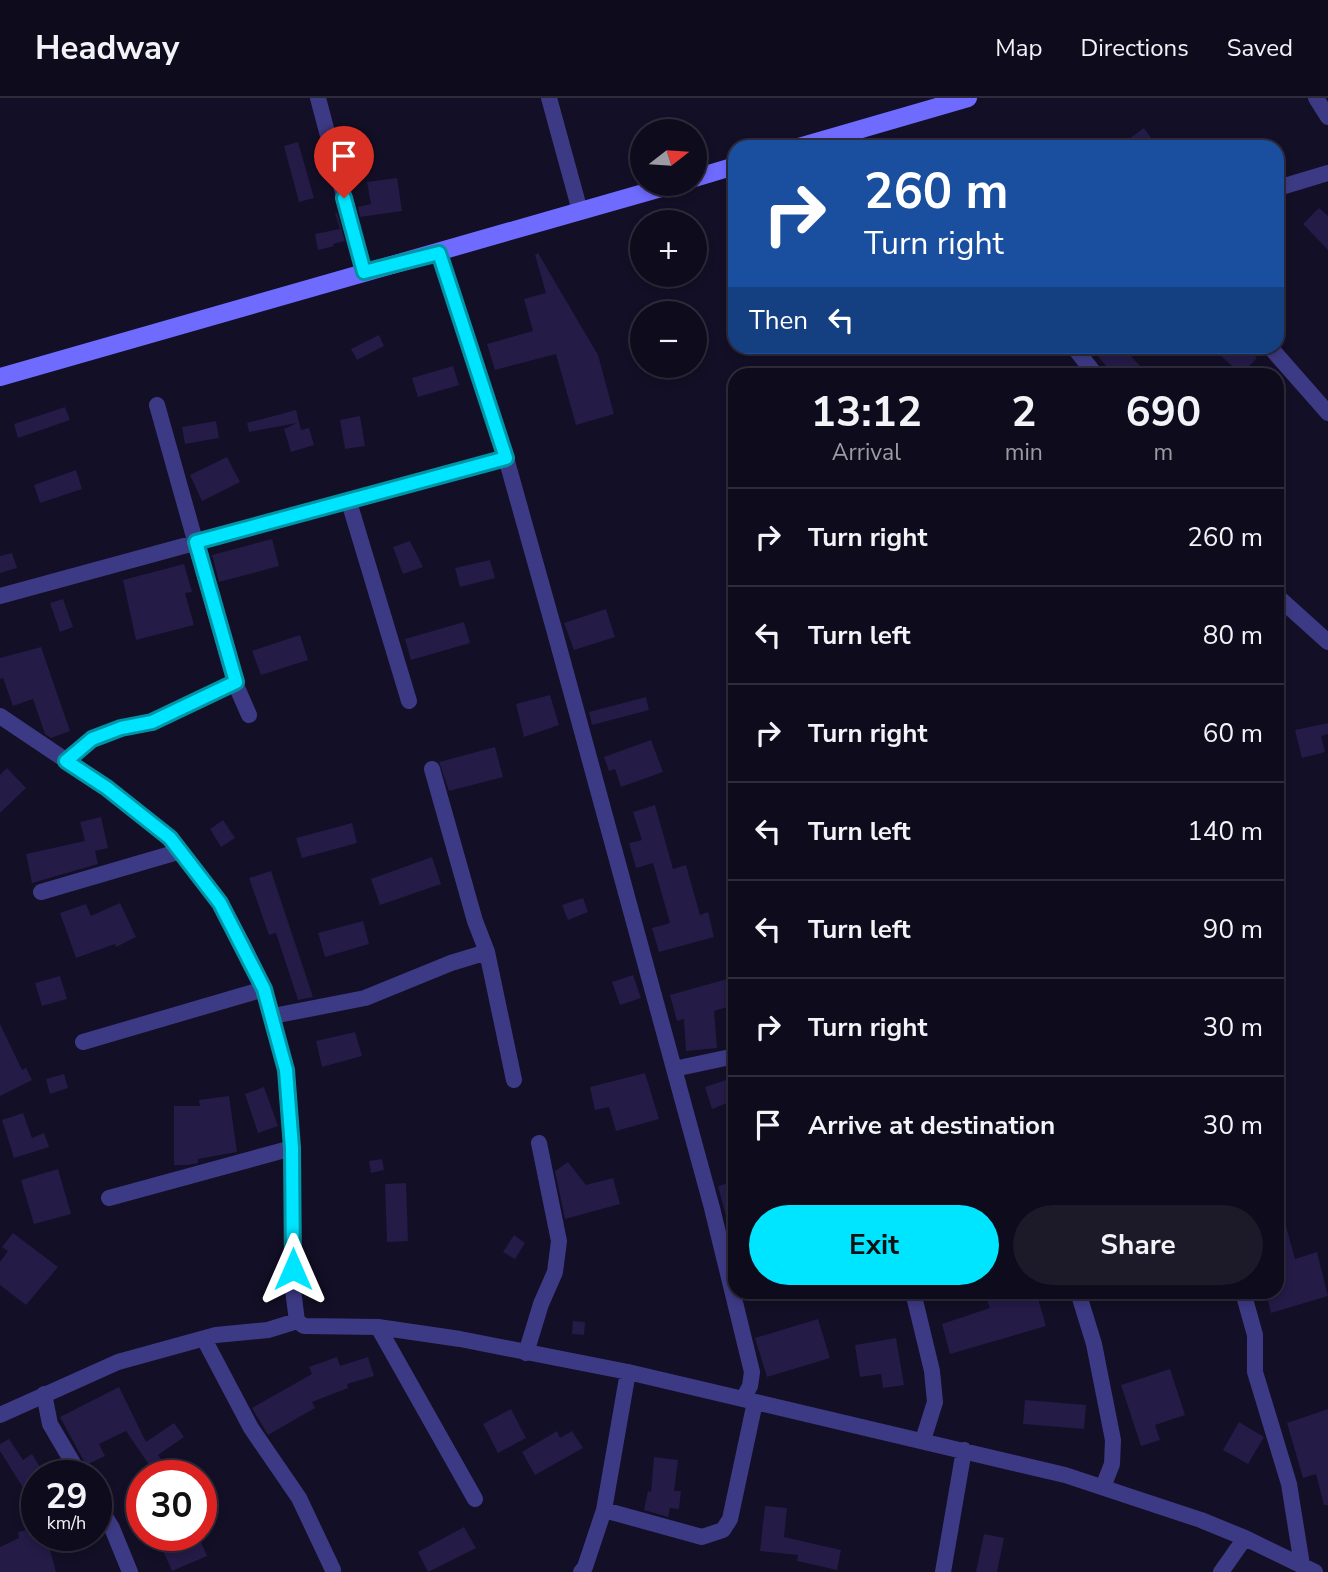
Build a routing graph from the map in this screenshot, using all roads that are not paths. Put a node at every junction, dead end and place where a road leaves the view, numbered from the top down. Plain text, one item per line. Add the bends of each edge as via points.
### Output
1 (318, 98) edge
2 (549, 98) edge
3 (968, 98) edge
4 (1316, 98) edge
5 (1328, 117) edge
6 (823, 140) edge
7 (728, 168) edge
8 (1328, 173) edge
9 (707, 174) edge
10 (1284, 186) edge
11 (633, 196) edge
12 (580, 211) junction
13 (439, 253) junction
14 (364, 272) junction
15 (1080, 354) edge
16 (1277, 354) edge
17 (1091, 368) edge
18 (0, 377) edge
19 (1322, 397) edge
20 (157, 405) dead end
21 (1328, 413) edge
22 (506, 458) junction
23 (349, 502) junction
24 (196, 542) junction
25 (0, 596) edge
26 (1284, 602) edge
27 (1325, 637) edge
28 (236, 682) junction
29 (409, 701) dead end
30 (0, 716) edge
31 (249, 716) dead end
32 (66, 761) junction
33 (432, 769) dead end
34 (181, 851) junction
35 (41, 892) dead end
36 (487, 952) junction
37 (264, 989) junction
38 (273, 1017) junction
39 (83, 1042) dead end
40 (728, 1057) edge
41 (674, 1069) junction
42 (514, 1080) dead end
43 (538, 1143) dead end
44 (292, 1148) junction
45 (108, 1198) dead end
46 (728, 1273) edge
47 (734, 1299) edge
48 (915, 1299) edge
49 (1080, 1299) edge
50 (1245, 1299) edge
51 (297, 1321) junction
52 (378, 1327) junction
53 (204, 1339) junction
54 (526, 1353) junction
55 (628, 1372) junction
56 (44, 1394) junction
57 (749, 1400) junction
58 (0, 1415) edge
59 (923, 1440) junction
60 (964, 1450) junction
61 (71, 1460) edge
62 (1103, 1487) junction
63 (475, 1499) dead end
64 (604, 1510) junction
65 (112, 1528) edge
66 (1245, 1538) junction
67 (1309, 1569) edge
68 (332, 1570) dead end
69 (130, 1572) edge
70 (581, 1572) edge
71 (943, 1572) edge
72 (1221, 1572) edge

1 - 14 street
2 - 12 street
3 - 6 street
4 - 5 street
7 - 9 street
8 - 10 street
11 - 12 street
12 - 13 street
13 - 14 street
13 - 22 street
14 - 18 street
15 - 17 street
16 - 19 street
19 - 21 street
20 - 24 street
22 - 23 street
22 - 41 street
23 - 24 street
23 - 29 street
24 - 25 street
24 - 28 street
26 - 27 street
28 - 31 street
28 - 32 street via 152,722 92,739
30 - 32 street
32 - 34 street via 144,816
33 - 36 street
34 - 35 street
34 - 37 street via 220,903
36 - 38 street via 365,998
36 - 42 street
37 - 38 street
37 - 39 street
38 - 44 street via 286,1070
40 - 41 street
41 - 46 street
43 - 54 street via 559,1241 555,1272
44 - 45 street
44 - 51 street
47 - 57 street via 752,1371
48 - 59 street via 935,1402
49 - 62 street via 1113,1440 1112,1464
50 - 67 street via 1255,1335 1255,1372
51 - 52 street via 304,1326
51 - 53 street
52 - 54 street
52 - 63 street
53 - 56 street via 118,1362
53 - 68 street via 251,1427 299,1498
54 - 55 street
55 - 57 street
55 - 64 street
56 - 58 street
56 - 61 street via 50,1424
57 - 59 street
57 - 64 street via 730,1518 723,1530 702,1537
59 - 60 street
60 - 62 street
60 - 71 street
62 - 66 street
64 - 70 street
65 - 69 street
66 - 67 street
66 - 72 street

